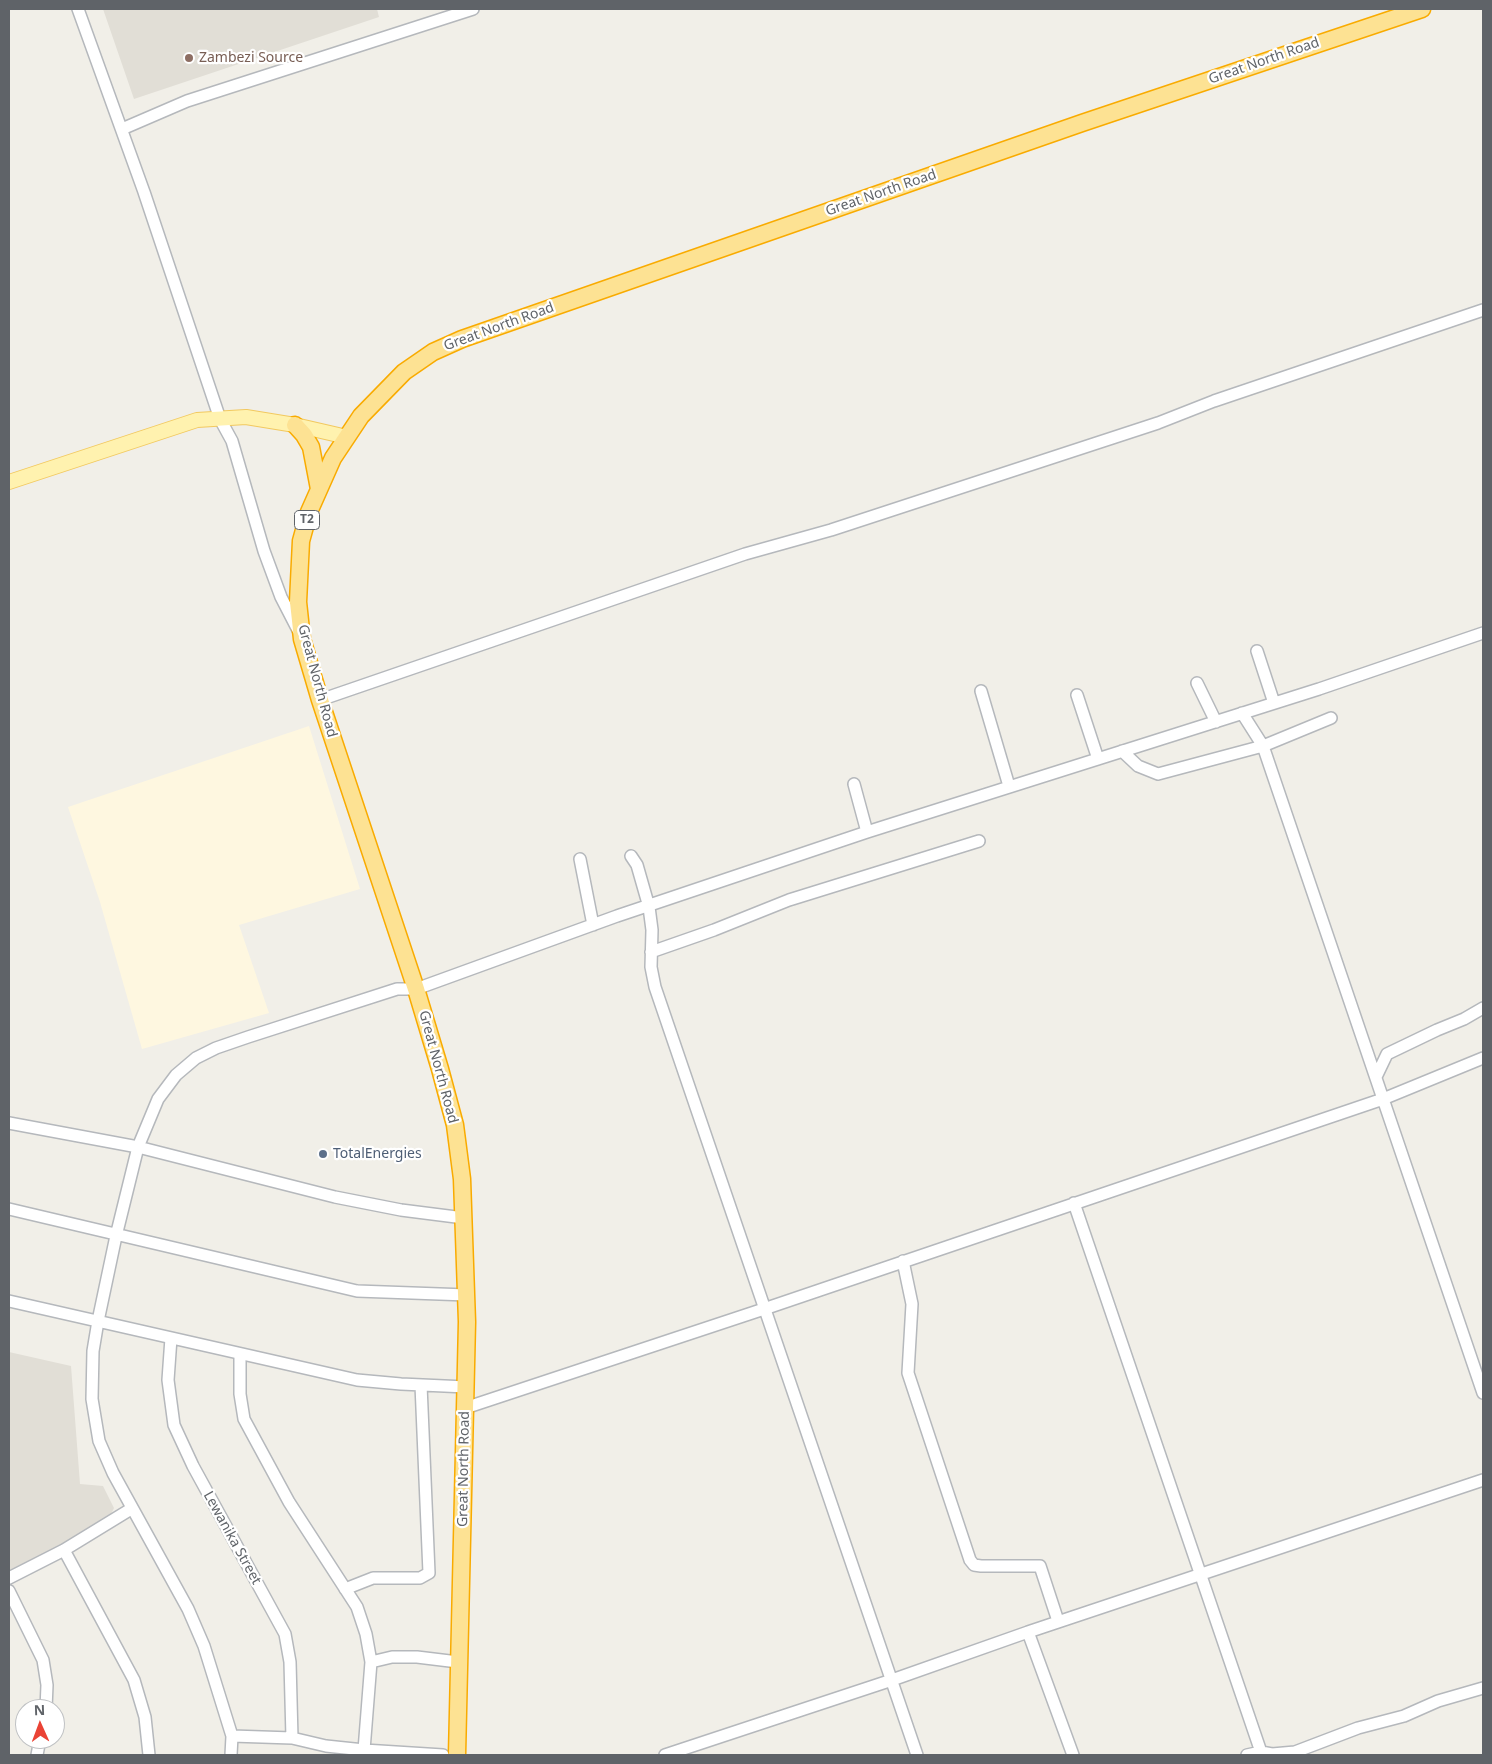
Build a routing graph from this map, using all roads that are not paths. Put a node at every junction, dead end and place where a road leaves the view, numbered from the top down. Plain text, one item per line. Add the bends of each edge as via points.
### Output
1 (78, 9) edge
2 (473, 9) edge
3 (1422, 9) edge
4 (122, 129) junction
5 (1483, 310) edge
6 (220, 419) junction
7 (295, 424) junction
8 (347, 437) junction
9 (9, 482) edge
10 (319, 489) junction
11 (1483, 634) edge
12 (302, 638) junction
13 (1257, 651) dead end
14 (1197, 683) dead end
15 (981, 691) dead end
16 (1077, 695) dead end
17 (320, 700) junction
18 (1274, 703) junction
19 (1242, 713) junction
20 (1331, 718) dead end
21 (1216, 722) junction
22 (1263, 746) junction
23 (1122, 751) junction
24 (1098, 759) junction
25 (854, 784) dead end
26 (1009, 786) junction
27 (867, 832) junction
28 (979, 841) dead end
29 (631, 856) dead end
30 (580, 859) dead end
31 (648, 907) junction
32 (593, 925) junction
33 (650, 952) junction
34 (416, 989) junction
35 (1483, 1008) edge
36 (1483, 1058) edge
37 (1376, 1077) junction
38 (1383, 1099) junction
39 (9, 1123) edge
40 (138, 1147) junction
41 (1074, 1203) junction
42 (9, 1209) edge
43 (464, 1218) junction
44 (116, 1236) junction
45 (903, 1261) junction
46 (467, 1295) junction
47 (9, 1302) edge
48 (764, 1309) junction
49 (98, 1321) junction
50 (171, 1338) junction
51 (240, 1354) junction
52 (421, 1385) junction
53 (466, 1387) junction
54 (1483, 1393) edge
55 (465, 1408) junction
56 (1483, 1480) edge
57 (131, 1509) junction
58 (64, 1550) junction
59 (1200, 1574) junction
60 (9, 1578) edge
61 (345, 1589) junction
62 (9, 1591) edge
63 (1058, 1621) junction
64 (1028, 1632) junction
65 (371, 1662) junction
66 (458, 1662) junction
67 (892, 1680) junction
68 (1483, 1688) edge
69 (47, 1699) edge
70 (232, 1736) junction
71 (292, 1738) junction
72 (364, 1750) junction
73 (1262, 1754) edge
74 (149, 1755) edge
75 (231, 1755) edge
76 (444, 1755) edge
77 (457, 1755) edge
78 (665, 1755) edge
79 (917, 1755) edge
80 (1073, 1755) edge
81 (1247, 1755) edge

1 - 4 street
2 - 4 street via 186,101
3 - 8 highway, Great North Road / T2 via 1082,123 462,339 432,352 404,372 361,416
4 - 6 street
5 - 17 street via 1113,438 831,530 746,554
6 - 7 main road via 246,417
6 - 9 main road via 197,420
6 - 12 street via 232,441 281,597
7 - 8 main road
7 - 10 highway via 311,448
8 - 10 highway, Great North Road / T2
10 - 12 highway, Great North Road / T2 via 301,541 298,602
11 - 18 street
12 - 17 highway, Great North Road / T2
13 - 18 street
14 - 21 street
15 - 26 street
16 - 24 street
17 - 34 highway, Great North Road / T2
18 - 19 street
19 - 21 street
19 - 22 street
20 - 22 street
21 - 23 street
22 - 23 street via 1158,774 1138,766
22 - 37 street
23 - 24 street
24 - 26 street
25 - 27 street
26 - 27 street
27 - 31 street
28 - 33 street via 789,900
29 - 31 street
30 - 32 street
31 - 32 street
31 - 33 street via 652,930
32 - 34 street
33 - 48 street via 655,987
34 - 40 street via 397,989 216,1048 196,1058 176,1075 158,1099
34 - 43 highway, Great North Road / T2 via 455,1125
35 - 37 street via 1387,1054
36 - 38 street
37 - 38 street
38 - 41 street
38 - 54 street
39 - 40 street
40 - 43 street via 335,1197
40 - 44 street
41 - 45 street
41 - 59 street
42 - 44 street
43 - 46 highway, Great North Road / T2
44 - 46 street via 357,1291
44 - 49 street
45 - 48 street
45 - 63 street via 912,1304 908,1372 970,1560 981,1566 1040,1566
46 - 53 highway, Great North Road / T2
47 - 49 street
48 - 55 street
48 - 67 street
49 - 50 street
49 - 57 street via 93,1351 92,1399 99,1441
50 - 51 street
50 - 71 street, Lewanika Street via 168,1380 174,1425 285,1634 290,1662
51 - 52 street via 357,1380
51 - 61 street via 244,1419 289,1502
52 - 53 street
52 - 61 street via 428,1575 420,1578 373,1578
53 - 55 highway, Great North Road / T2
55 - 66 highway, Great North Road / T2
56 - 59 street
57 - 58 street
57 - 70 street via 188,1609
58 - 60 street
58 - 74 street via 134,1680 145,1717
59 - 63 street
59 - 73 street
61 - 65 street via 357,1607
62 - 69 street via 43,1660
63 - 64 street
64 - 67 street
64 - 80 street
65 - 66 street via 392,1657
65 - 72 street
66 - 77 highway, Great North Road / T2
67 - 78 street
67 - 79 street
68 - 73 street via 1294,1752
70 - 71 street
70 - 75 street
71 - 72 street
72 - 76 street
73 - 81 street

